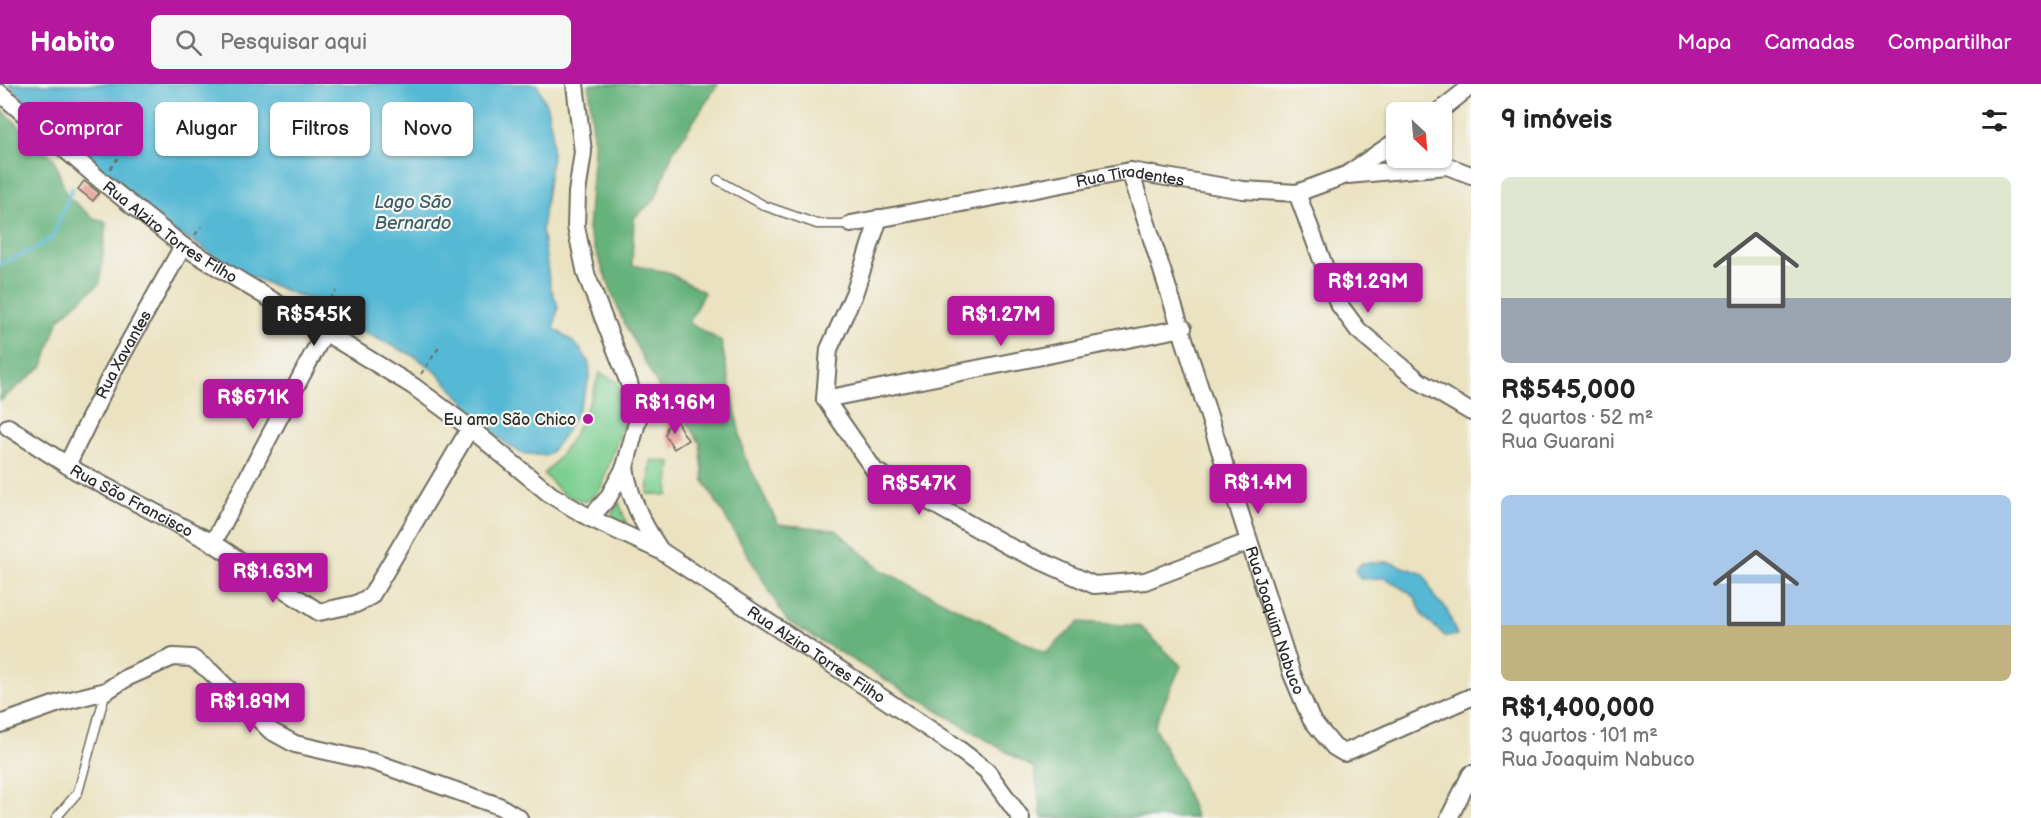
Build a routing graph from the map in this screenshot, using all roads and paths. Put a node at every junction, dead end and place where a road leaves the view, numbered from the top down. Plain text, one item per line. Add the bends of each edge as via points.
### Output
1 (575, 84) edge
2 (1471, 86) edge
3 (0, 93) edge
4 (1451, 102) edge
5 (1386, 148) edge
6 (119, 156) edge
7 (110, 169) dead end
8 (1130, 171) junction
9 (1346, 175) junction
10 (1471, 175) edge
11 (718, 180) dead end
12 (1297, 193) junction
13 (879, 218) junction
14 (851, 224) joint
15 (183, 246) junction
16 (336, 291) dead end
17 (1183, 328) junction
18 (324, 333) junction
19 (440, 346) dead end
20 (413, 386) junction
21 (825, 399) junction
22 (1471, 412) edge
23 (8, 427) dead end
24 (470, 428) junction
25 (67, 465) junction
26 (625, 467) junction
27 (590, 518) junction
28 (1248, 542) junction
29 (213, 543) junction
30 (661, 551) junction
31 (106, 691) junction
32 (1471, 697) edge
33 (0, 724) edge
34 (1471, 774) edge
35 (500, 806) junction
36 (56, 818) edge
37 (487, 818) edge
38 (519, 818) edge
39 (1021, 818) edge
40 (1449, 818) edge

1 - 26 street via 583,152 576,227 586,274 638,419
2 - 4 street
3 - 15 street, Rua Alziro Torres Filho
5 - 9 street, Rua Tiradentes
6 - 7 path
8 - 12 street, Rua Tiradentes via 1243,190
8 - 13 street, Rua Tiradentes
8 - 17 street, Rua Joaquim Nabuco
9 - 10 street via 1447,166
9 - 12 street, Rua Tiradentes
11 - 14 lane via 765,206 817,224
12 - 22 street via 1338,303 1358,330 1419,381
13 - 14 street, Rua Tiradentes
13 - 21 street via 854,294 829,349
15 - 18 street, Rua Alziro Torres Filho
15 - 25 street, Rua Xavantes via 113,371
16 - 18 path via 325,307
17 - 21 street
17 - 28 street, Rua Joaquim Nabuco
18 - 20 street, Rua Alziro Torres Filho
18 - 29 street
19 - 20 path
20 - 24 street, Rua Alziro Torres Filho
21 - 28 street via 875,471 1010,547 1094,585 1145,581
23 - 25 street, Rua São Francisco
24 - 27 street, Rua Alziro Torres Filho via 551,495
24 - 29 street, Rua São Francisco via 371,596 356,604 319,612
25 - 29 street, Rua São Francisco
26 - 27 street via 608,498
26 - 30 street via 628,487 648,533
27 - 30 street, Rua Alziro Torres Filho
28 - 32 street, Rua Joaquim Nabuco via 1292,674 1311,719 1334,747 1344,753
30 - 39 street, Rua Alziro Torres Filho via 986,770
31 - 33 street
31 - 35 street via 172,657 192,658 271,731 295,744 374,762
31 - 36 lane via 78,792
34 - 40 street
35 - 37 street
35 - 38 street

